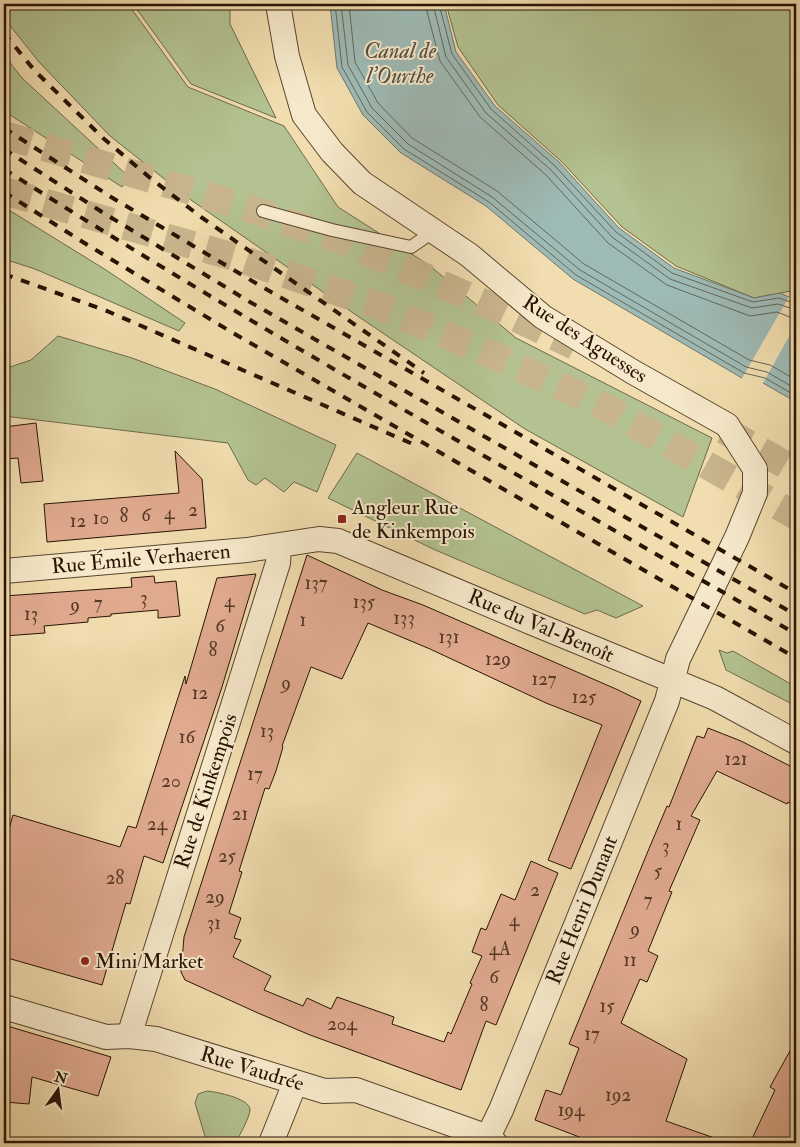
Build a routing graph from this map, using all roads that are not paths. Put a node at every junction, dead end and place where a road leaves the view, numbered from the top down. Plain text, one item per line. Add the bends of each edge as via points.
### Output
1 (278, 4) edge
2 (263, 211) dead end
3 (434, 232) junction
4 (278, 546) junction
5 (4, 571) edge
6 (672, 680) junction
7 (796, 742) edge
8 (4, 1007) edge
9 (128, 1036) junction
10 (295, 1082) junction
11 (492, 1140) edge
12 (271, 1143) edge

1 - 3 street, Rue des Aguesses via 287,56 304,115 332,152 362,183
2 - 3 lane via 411,247
3 - 6 street, Rue des Aguesses via 469,255 543,317 727,425 754,469 755,493 678,658
4 - 5 street, Rue Émile Verhaeren
4 - 6 street, Rue du Val-Benoît via 319,539 338,541
4 - 9 street, Rue de Kinkempois via 276,573
6 - 7 street, Rue du Val-Benoît via 715,698
6 - 11 street, Rue Henri Dunant via 664,710 501,1110
8 - 9 street, Rue Vaudrée via 106,1037
9 - 10 street, Rue Vaudrée via 156,1039
10 - 11 street, Rue Vaudrée via 324,1091 356,1090
10 - 12 street

